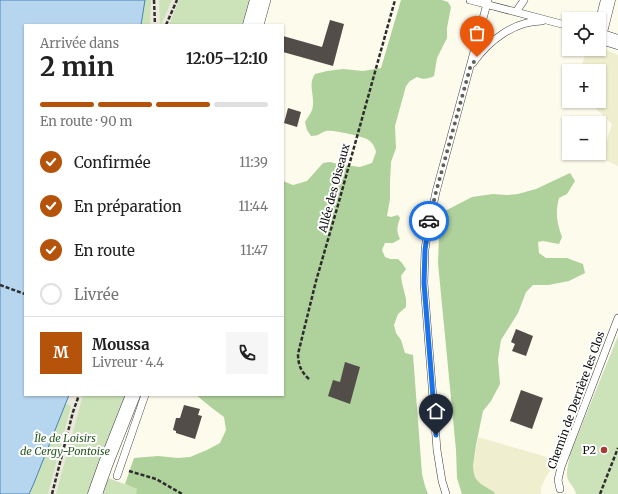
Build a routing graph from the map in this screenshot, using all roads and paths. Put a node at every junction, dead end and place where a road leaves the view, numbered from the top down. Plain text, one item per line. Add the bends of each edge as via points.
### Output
1 (154, 0) edge
2 (177, 0) edge
3 (257, 0) edge
4 (267, 0) edge
5 (395, 0) edge
6 (470, 0) edge
7 (524, 0) edge
8 (608, 0) edge
9 (488, 2) edge
10 (516, 12) junction
11 (605, 12) edge
12 (548, 21) junction
13 (155, 24) edge
14 (166, 24) edge
15 (250, 24) edge
16 (260, 24) edge
17 (562, 24) edge
18 (606, 38) edge
19 (618, 42) edge
20 (470, 68) junction
21 (0, 285) edge
22 (24, 294) edge
23 (618, 318) edge
24 (308, 379) dead end
25 (80, 396) edge
26 (133, 396) edge
27 (145, 396) edge
28 (618, 448) edge
29 (120, 468) junction
30 (117, 476) dead end
31 (560, 489) dead end
32 (52, 494) edge
33 (95, 494) edge
34 (182, 494) edge
35 (446, 494) edge
36 (600, 494) edge

1 - 13 path
2 - 14 path
3 - 15 street
4 - 16 lane
5 - 24 path, Allée des Oiseaux via 298,354 301,370
6 - 9 lane
7 - 10 lane
8 - 11 street
9 - 10 lane
9 - 20 lane
10 - 12 lane
12 - 17 lane
12 - 20 lane via 530,22 507,31 487,46
18 - 19 street
20 - 35 lane via 431,213 424,267 437,450
21 - 22 path
23 - 31 lane, Chemin de Derrière les Clos via 561,467 558,480
25 - 32 path
26 - 33 street
27 - 29 lane
28 - 36 path
29 - 30 lane
29 - 34 path via 156,479

